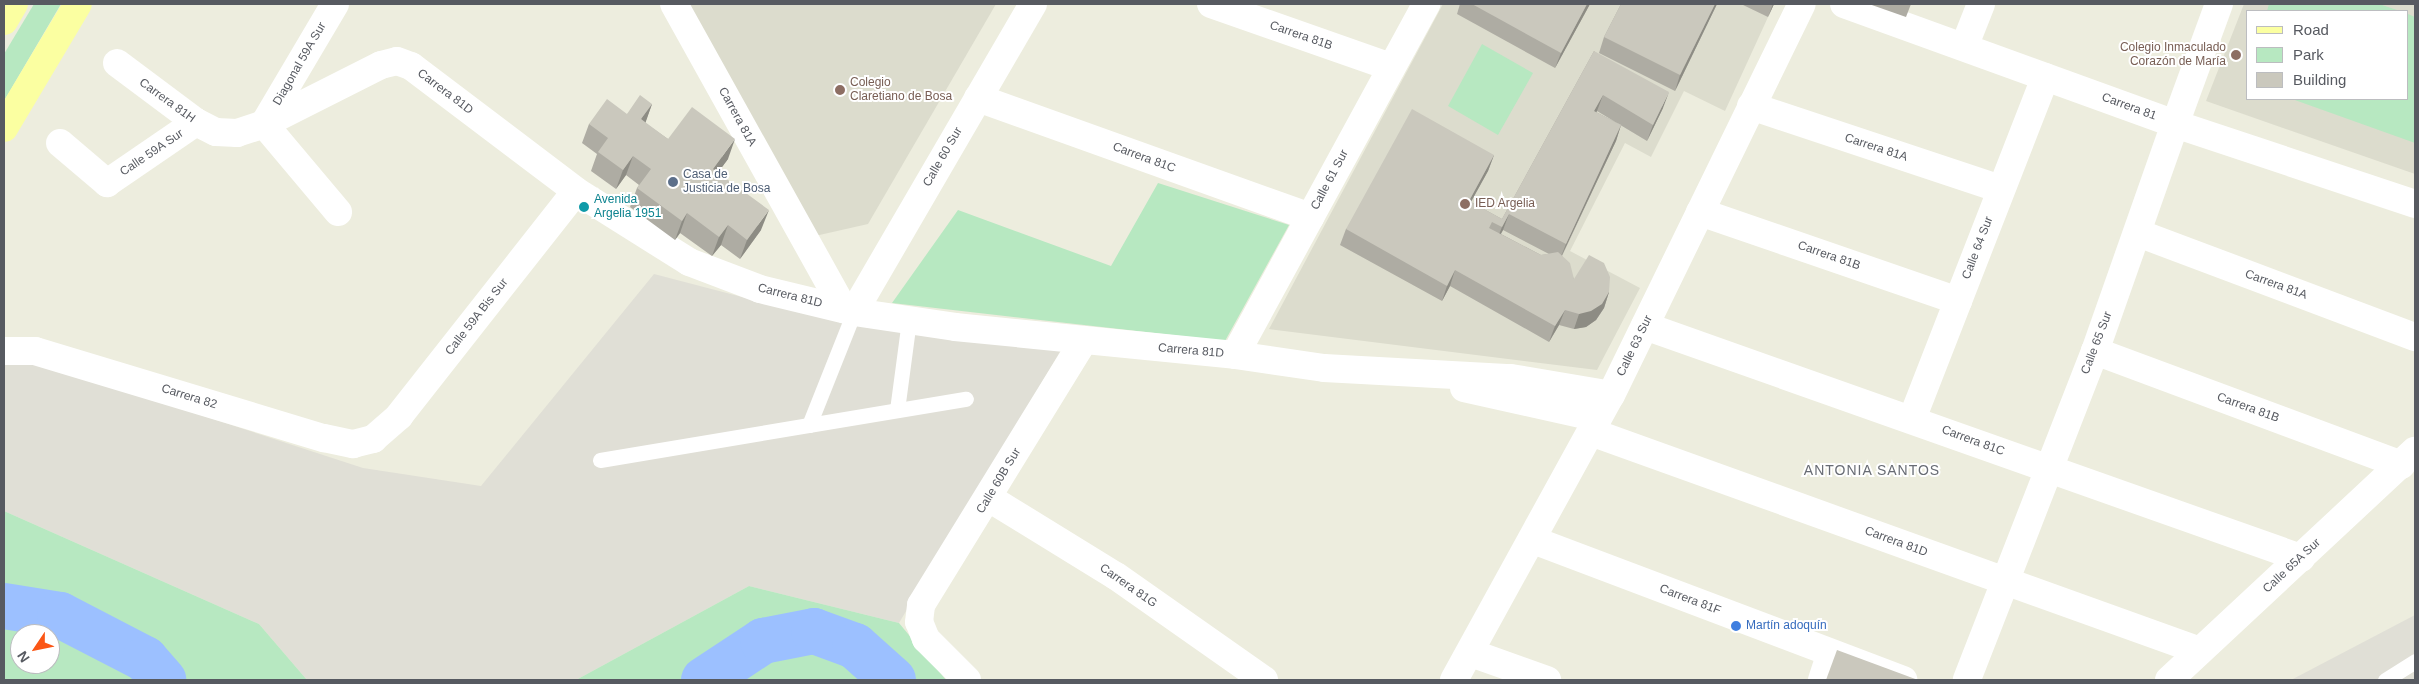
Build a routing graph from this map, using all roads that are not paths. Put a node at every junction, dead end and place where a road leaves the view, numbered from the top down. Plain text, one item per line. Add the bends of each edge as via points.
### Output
1 (14, 4) edge
2 (78, 4) edge
3 (335, 4) edge
4 (674, 4) edge
5 (1033, 4) edge
6 (1211, 4) edge
7 (1426, 4) edge
8 (1802, 4) edge
9 (1844, 4) edge
10 (1981, 4) edge
11 (2219, 4) edge
12 (4, 21) edge
13 (1964, 47) junction
14 (117, 63) dead end
15 (1391, 67) junction
16 (2046, 77) junction
17 (978, 98) junction
18 (1751, 106) junction
19 (196, 122) junction
20 (2175, 124) junction
21 (257, 127) junction
22 (4, 128) edge
23 (60, 143) dead end
24 (2001, 189) junction
25 (576, 191) junction
26 (2415, 204) edge
27 (338, 212) dead end
28 (1700, 212) junction
29 (1310, 217) junction
30 (2138, 233) junction
31 (1958, 301) junction
32 (849, 310) junction
33 (909, 320) junction
34 (1645, 326) junction
35 (2415, 337) edge
36 (1084, 340) junction
37 (4, 350) edge
38 (2095, 351) junction
39 (1235, 355) junction
40 (966, 399) dead end
41 (897, 410) junction
42 (1600, 415) junction
43 (1912, 419) junction
44 (809, 425) junction
45 (373, 439) joint
46 (2408, 458) edge
47 (600, 460) dead end
48 (2049, 468) junction
49 (989, 498) junction
50 (1533, 540) junction
51 (2301, 558) junction
52 (2004, 581) junction
53 (2200, 651) junction
54 (1471, 652) junction
55 (1831, 653) junction
56 (2415, 661) edge
57 (967, 680) edge
58 (1264, 680) edge
59 (1454, 680) edge
60 (1546, 680) edge
61 (1822, 680) edge
62 (1903, 680) edge
63 (1967, 680) edge
64 (2168, 680) edge
65 (2385, 680) edge

1 - 12 main road
2 - 22 main road
3 - 21 street, Diagonal 59A Sur
4 - 32 street, Carrera 81A
5 - 17 street, Calle 60 Sur
6 - 15 street, Carrera 81B
7 - 15 street, Calle 61 Sur
8 - 18 street, Calle 63 Sur
9 - 13 street, Carrera 81
10 - 13 street
11 - 20 street, Calle 65 Sur
13 - 16 street, Carrera 81
14 - 19 street, Carrera 81H
15 - 29 street, Calle 61 Sur
16 - 20 street, Carrera 81
16 - 24 street, Calle 64 Sur
17 - 29 street, Carrera 81C
17 - 32 street, Calle 60 Sur
18 - 24 street, Carrera 81A
18 - 28 street, Calle 63 Sur
19 - 21 street, Carrera 81H via 216,132
19 - 23 street, Calle 59A Sur via 107,183
20 - 26 street, Carrera 81
20 - 30 street, Calle 65 Sur
21 - 25 street, Carrera 81D via 380,65 398,61 411,66
21 - 27 street
24 - 31 street, Calle 64 Sur
25 - 32 street, Carrera 81D via 654,242 726,278
25 - 45 street, Calle 59A Bis Sur via 399,416
28 - 31 street, Carrera 81B
28 - 34 street, Calle 63 Sur
29 - 39 street, Calle 61 Sur
30 - 35 street, Carrera 81A
30 - 38 street, Calle 65 Sur
31 - 43 street, Calle 64 Sur
32 - 33 street, Carrera 81D
32 - 44 lane
33 - 36 street, Carrera 81D
33 - 41 lane
34 - 42 street, Calle 63 Sur
34 - 43 street, Carrera 81C
36 - 39 street, Carrera 81D
36 - 49 street, Calle 60B Sur
37 - 45 street, Carrera 82 via 35,351 324,438 353,444
38 - 46 street, Carrera 81B
38 - 48 street, Calle 65 Sur
39 - 42 street, Carrera 81D via 1324,368 1511,378
40 - 41 lane
41 - 44 lane
42 - 50 street, Calle 63 Sur
42 - 52 street, Carrera 81D
43 - 48 street, Carrera 81C
44 - 47 lane
46 - 51 street, Calle 65A Sur
48 - 51 street, Carrera 81C
48 - 52 street, Calle 65 Sur
49 - 57 street, Calle 60B Sur via 920,606 920,622 926,638
49 - 58 street, Carrera 81G via 1116,576
50 - 54 street, Calle 63 Sur
50 - 55 street, Carrera 81F
51 - 53 street, Calle 65A Sur
52 - 53 street, Carrera 81D
52 - 63 street, Calle 65 Sur
53 - 64 street, Calle 65A Sur
54 - 59 street, Calle 63 Sur
54 - 60 street
55 - 61 street
55 - 62 street, Carrera 81F
56 - 65 lane

